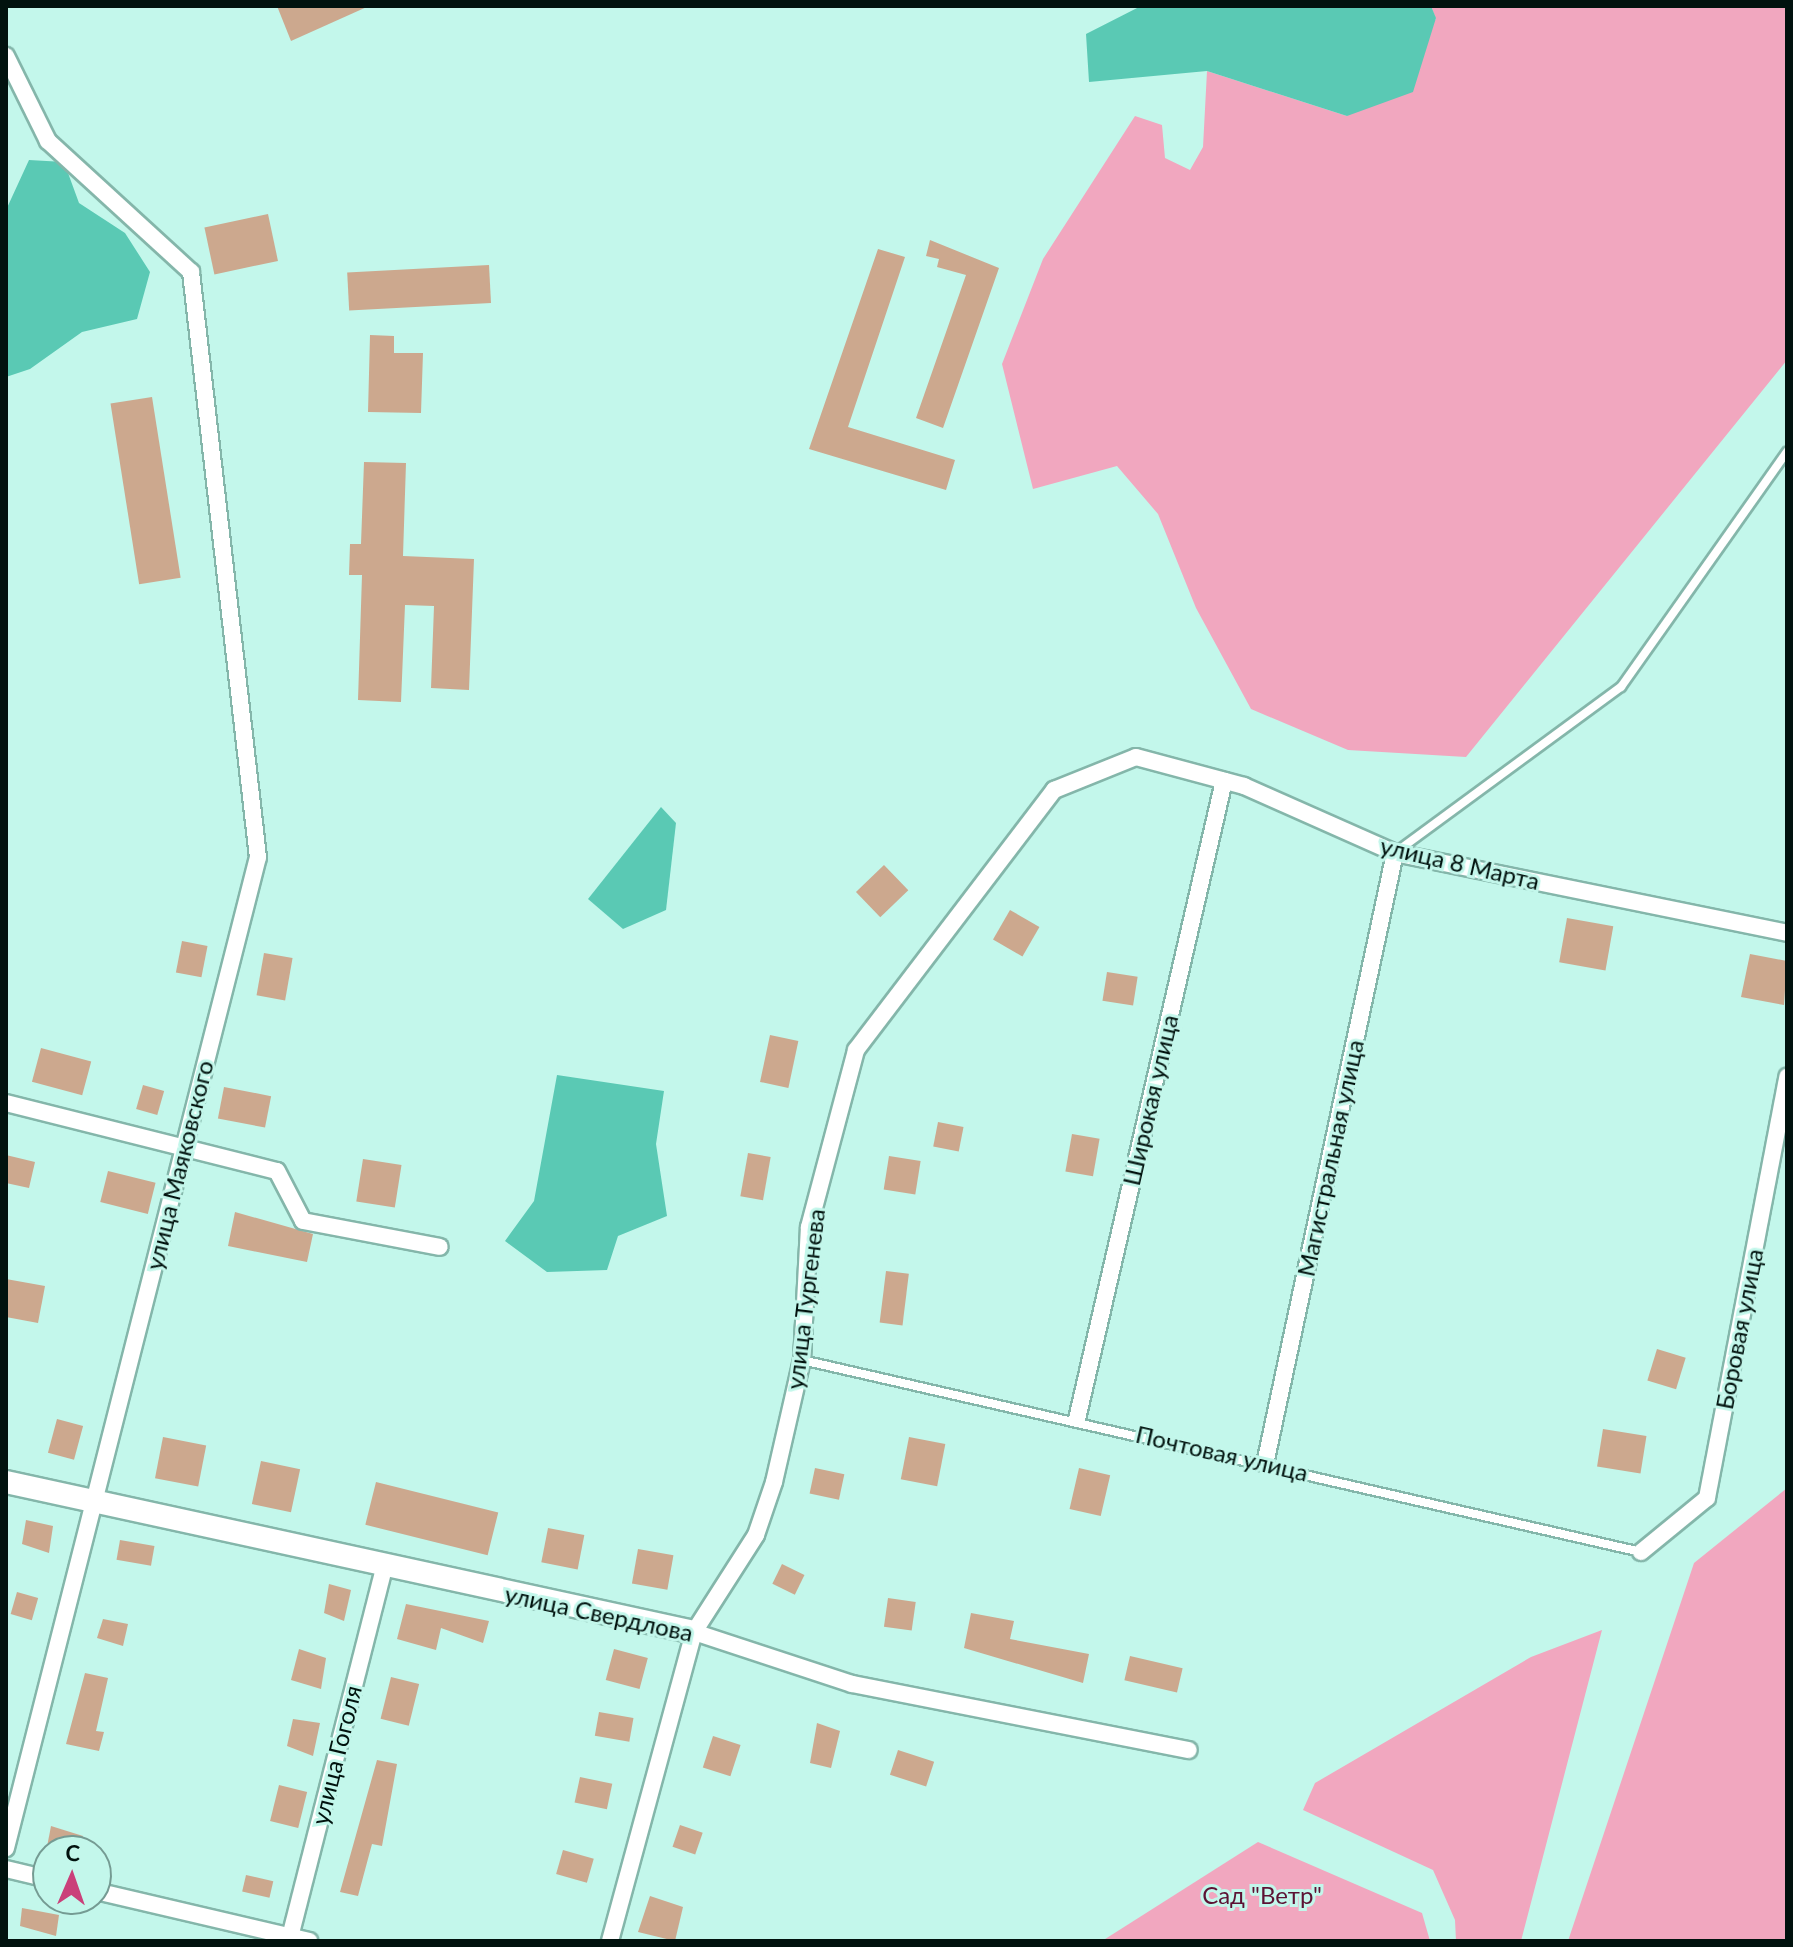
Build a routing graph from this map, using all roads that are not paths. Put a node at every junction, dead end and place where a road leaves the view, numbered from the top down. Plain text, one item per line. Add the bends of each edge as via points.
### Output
1 (6, 56) edge
2 (1787, 452) edge
3 (1224, 781) junction
4 (1054, 790) joint
5 (1395, 853) junction
6 (1787, 933) edge
7 (1787, 1077) edge
8 (6, 1103) edge
9 (181, 1147) junction
10 (440, 1247) dead end
11 (802, 1360) junction
12 (1077, 1419) junction
13 (1265, 1464) junction
14 (6, 1482) edge
15 (99, 1504) junction
16 (1641, 1552) joint
17 (384, 1569) junction
18 (694, 1632) junction
19 (1189, 1750) dead end
20 (6, 1848) edge
21 (6, 1869) edge
22 (32, 1875) edge
23 (112, 1895) edge
24 (289, 1939) edge
25 (309, 1941) edge
26 (610, 1941) edge

1 - 9 street, улица Маяковского via 48,141 191,272 209,475 258,857
2 - 5 lane via 1621,687
3 - 4 street, улица 8 Марта via 1136,757
3 - 5 street, улица 8 Марта
3 - 12 street, Широкая улица
4 - 11 street, улица Тургенева via 856,1050 809,1227
5 - 6 street, улица 8 Марта
5 - 13 street, Магистральная улица
7 - 16 street, Боровая улица via 1707,1498
8 - 9 street
9 - 10 street via 277,1171 303,1221
9 - 15 street, улица Маяковского
11 - 12 lane, Почтовая улица
11 - 18 street, улица Тургенева via 756,1535
12 - 13 lane, Почтовая улица
13 - 16 lane, Почтовая улица
14 - 15 street, улица Свердлова
15 - 17 street, улица Свердлова
15 - 20 street, улица Маяковского
17 - 18 street, улица Свердлова
17 - 24 street, улица Гоголя
18 - 19 street, улица Свердлова via 852,1684
18 - 26 street, улица Тургенева
21 - 22 street
23 - 24 street
24 - 25 street

